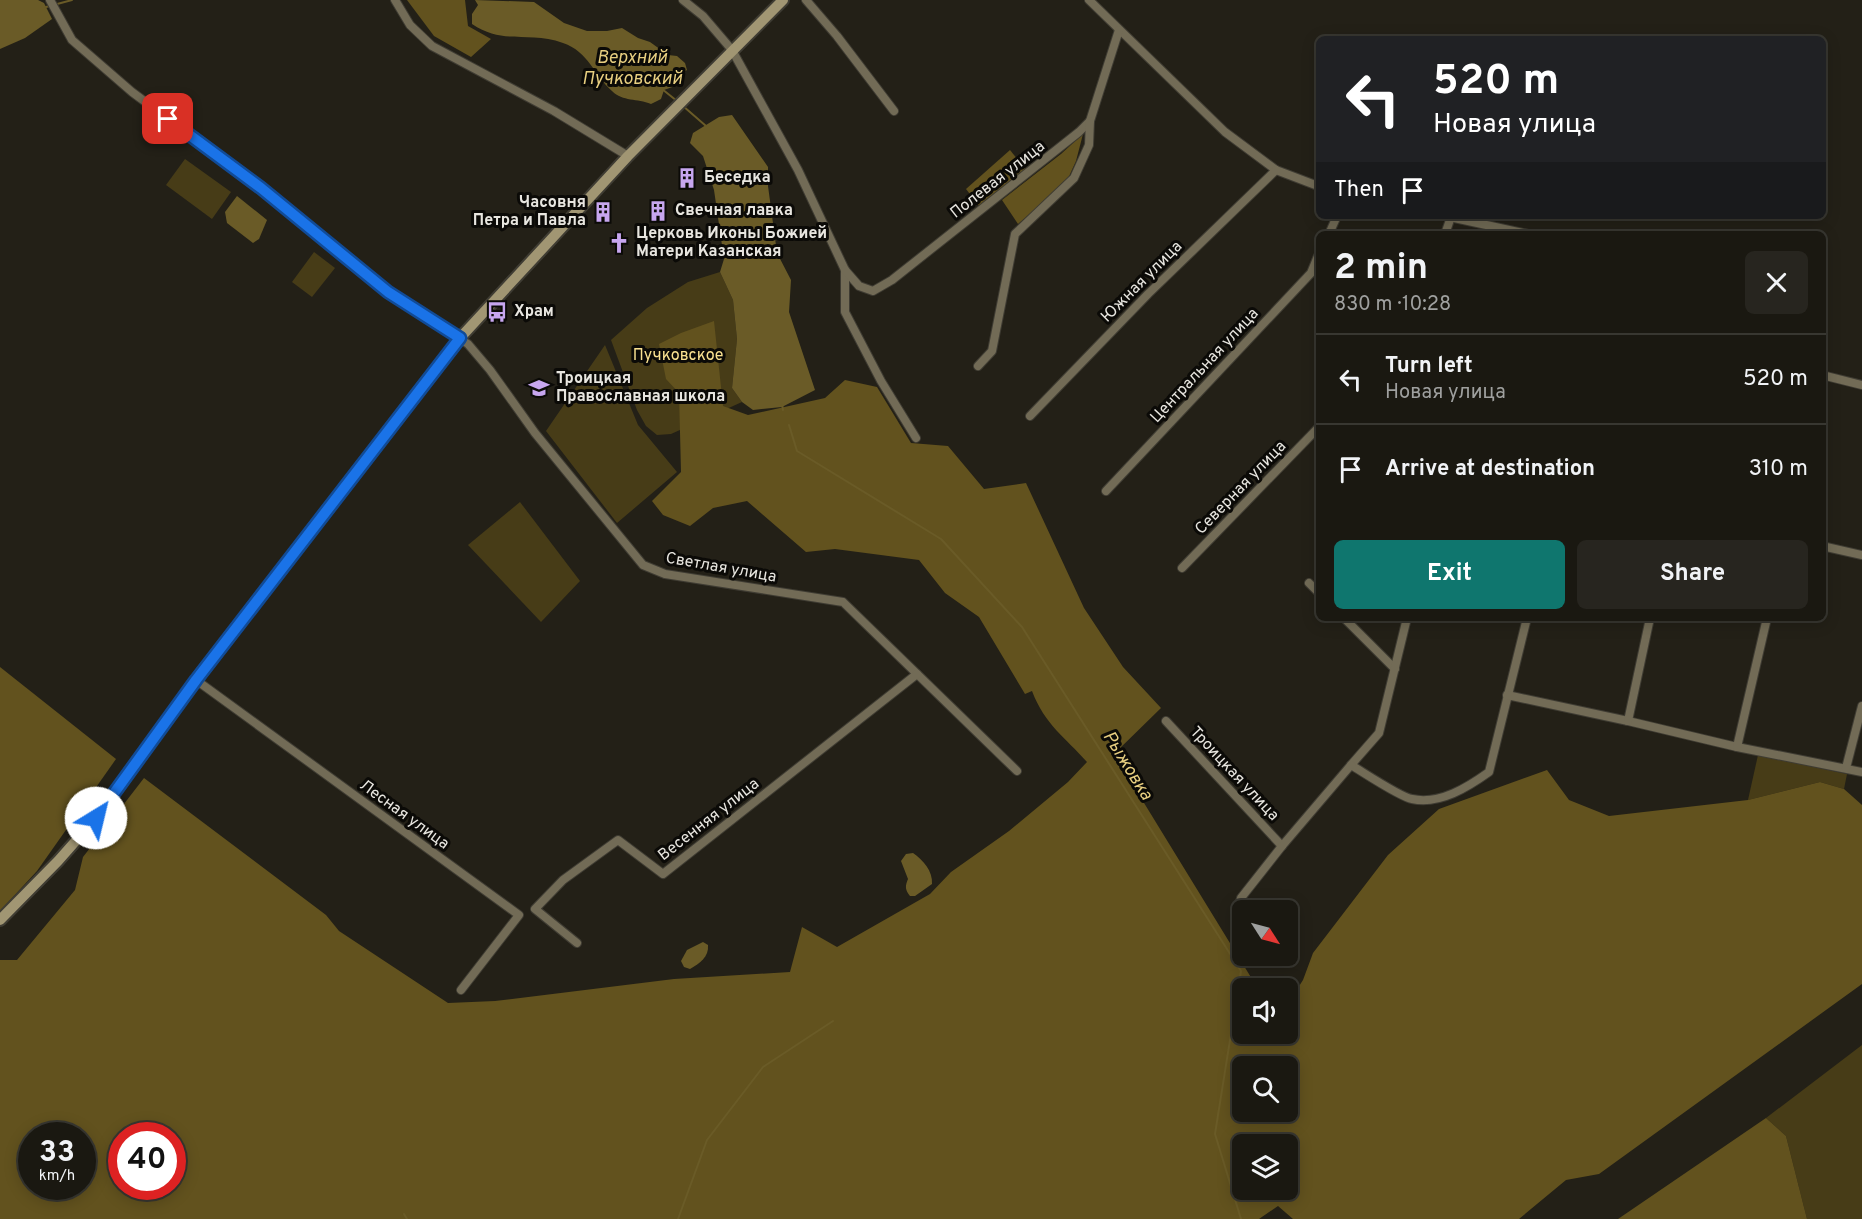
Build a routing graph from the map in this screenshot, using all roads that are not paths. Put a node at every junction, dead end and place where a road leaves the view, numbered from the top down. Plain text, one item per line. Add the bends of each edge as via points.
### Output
1 (50, 0) edge
2 (395, 0) edge
3 (683, 0) edge
4 (783, 0) edge
5 (806, 0) edge
6 (1089, 0) edge
7 (1119, 30) junction
8 (732, 50) junction
9 (894, 111) dead end
10 (1090, 121) junction
11 (628, 156) junction
12 (1276, 170) junction
13 (1316, 185) edge
14 (1457, 219) edge
15 (1514, 231) edge
16 (1316, 261) edge
17 (845, 270) junction
18 (460, 338) junction
19 (978, 366) dead end
20 (1826, 376) edge
21 (1862, 385) edge
22 (1030, 416) dead end
23 (1316, 430) edge
24 (916, 438) dead end
25 (1106, 491) dead end
26 (1826, 547) edge
27 (1862, 555) edge
28 (1182, 568) dead end
29 (1309, 583) dead end
30 (1316, 590) edge
31 (1347, 621) edge
32 (1406, 621) edge
33 (1526, 621) edge
34 (1649, 621) edge
35 (1766, 621) edge
36 (1395, 669) junction
37 (917, 674) junction
38 (196, 680) junction
39 (1508, 696) junction
40 (1862, 706) edge
41 (1628, 721) junction
42 (1166, 722) dead end
43 (1737, 747) junction
44 (1351, 765) junction
45 (1846, 768) junction
46 (1017, 771) dead end
47 (1862, 772) edge
48 (1282, 846) junction
49 (1240, 900) edge
50 (0, 920) edge
51 (577, 943) dead end
52 (461, 990) dead end

1 - 18 street, Светлая улица via 72,40 132,92 261,188 388,292
2 - 11 street via 410,25 432,46 554,111
3 - 8 street via 703,16
4 - 8 street
5 - 9 street
6 - 7 street
7 - 10 street
7 - 12 street via 1225,132
8 - 11 street
8 - 17 street via 798,170
10 - 17 street, Полевая улица via 892,280 873,291 860,286
10 - 19 street via 1089,145 1074,178 1015,234 992,351
11 - 18 street
12 - 13 street
12 - 22 street, Южная улица
14 - 15 street
16 - 25 street, Центральная улица via 1311,273
17 - 24 street via 845,312
18 - 37 street, Светлая улица via 490,370 535,433 643,565 665,574 843,602
18 - 38 street
20 - 21 street
23 - 28 street, Северная улица
26 - 27 street
29 - 30 street
31 - 36 street
32 - 36 street, Троицкая улица
33 - 39 street
34 - 41 street
35 - 43 street
36 - 44 street, Троицкая улица via 1379,733
37 - 46 street, Светлая улица
37 - 51 street, Весенняя улица via 663,874 618,840 562,880 535,909
38 - 50 street via 96,818
38 - 52 street, Лесная улица via 519,915
39 - 41 street
39 - 44 street via 1489,772 1465,789 1433,799 1411,799
40 - 45 street
41 - 43 street
42 - 48 street, Троицкая улица
43 - 45 street
44 - 48 street, Троицкая улица
45 - 47 street
48 - 49 street, Троицкая улица

